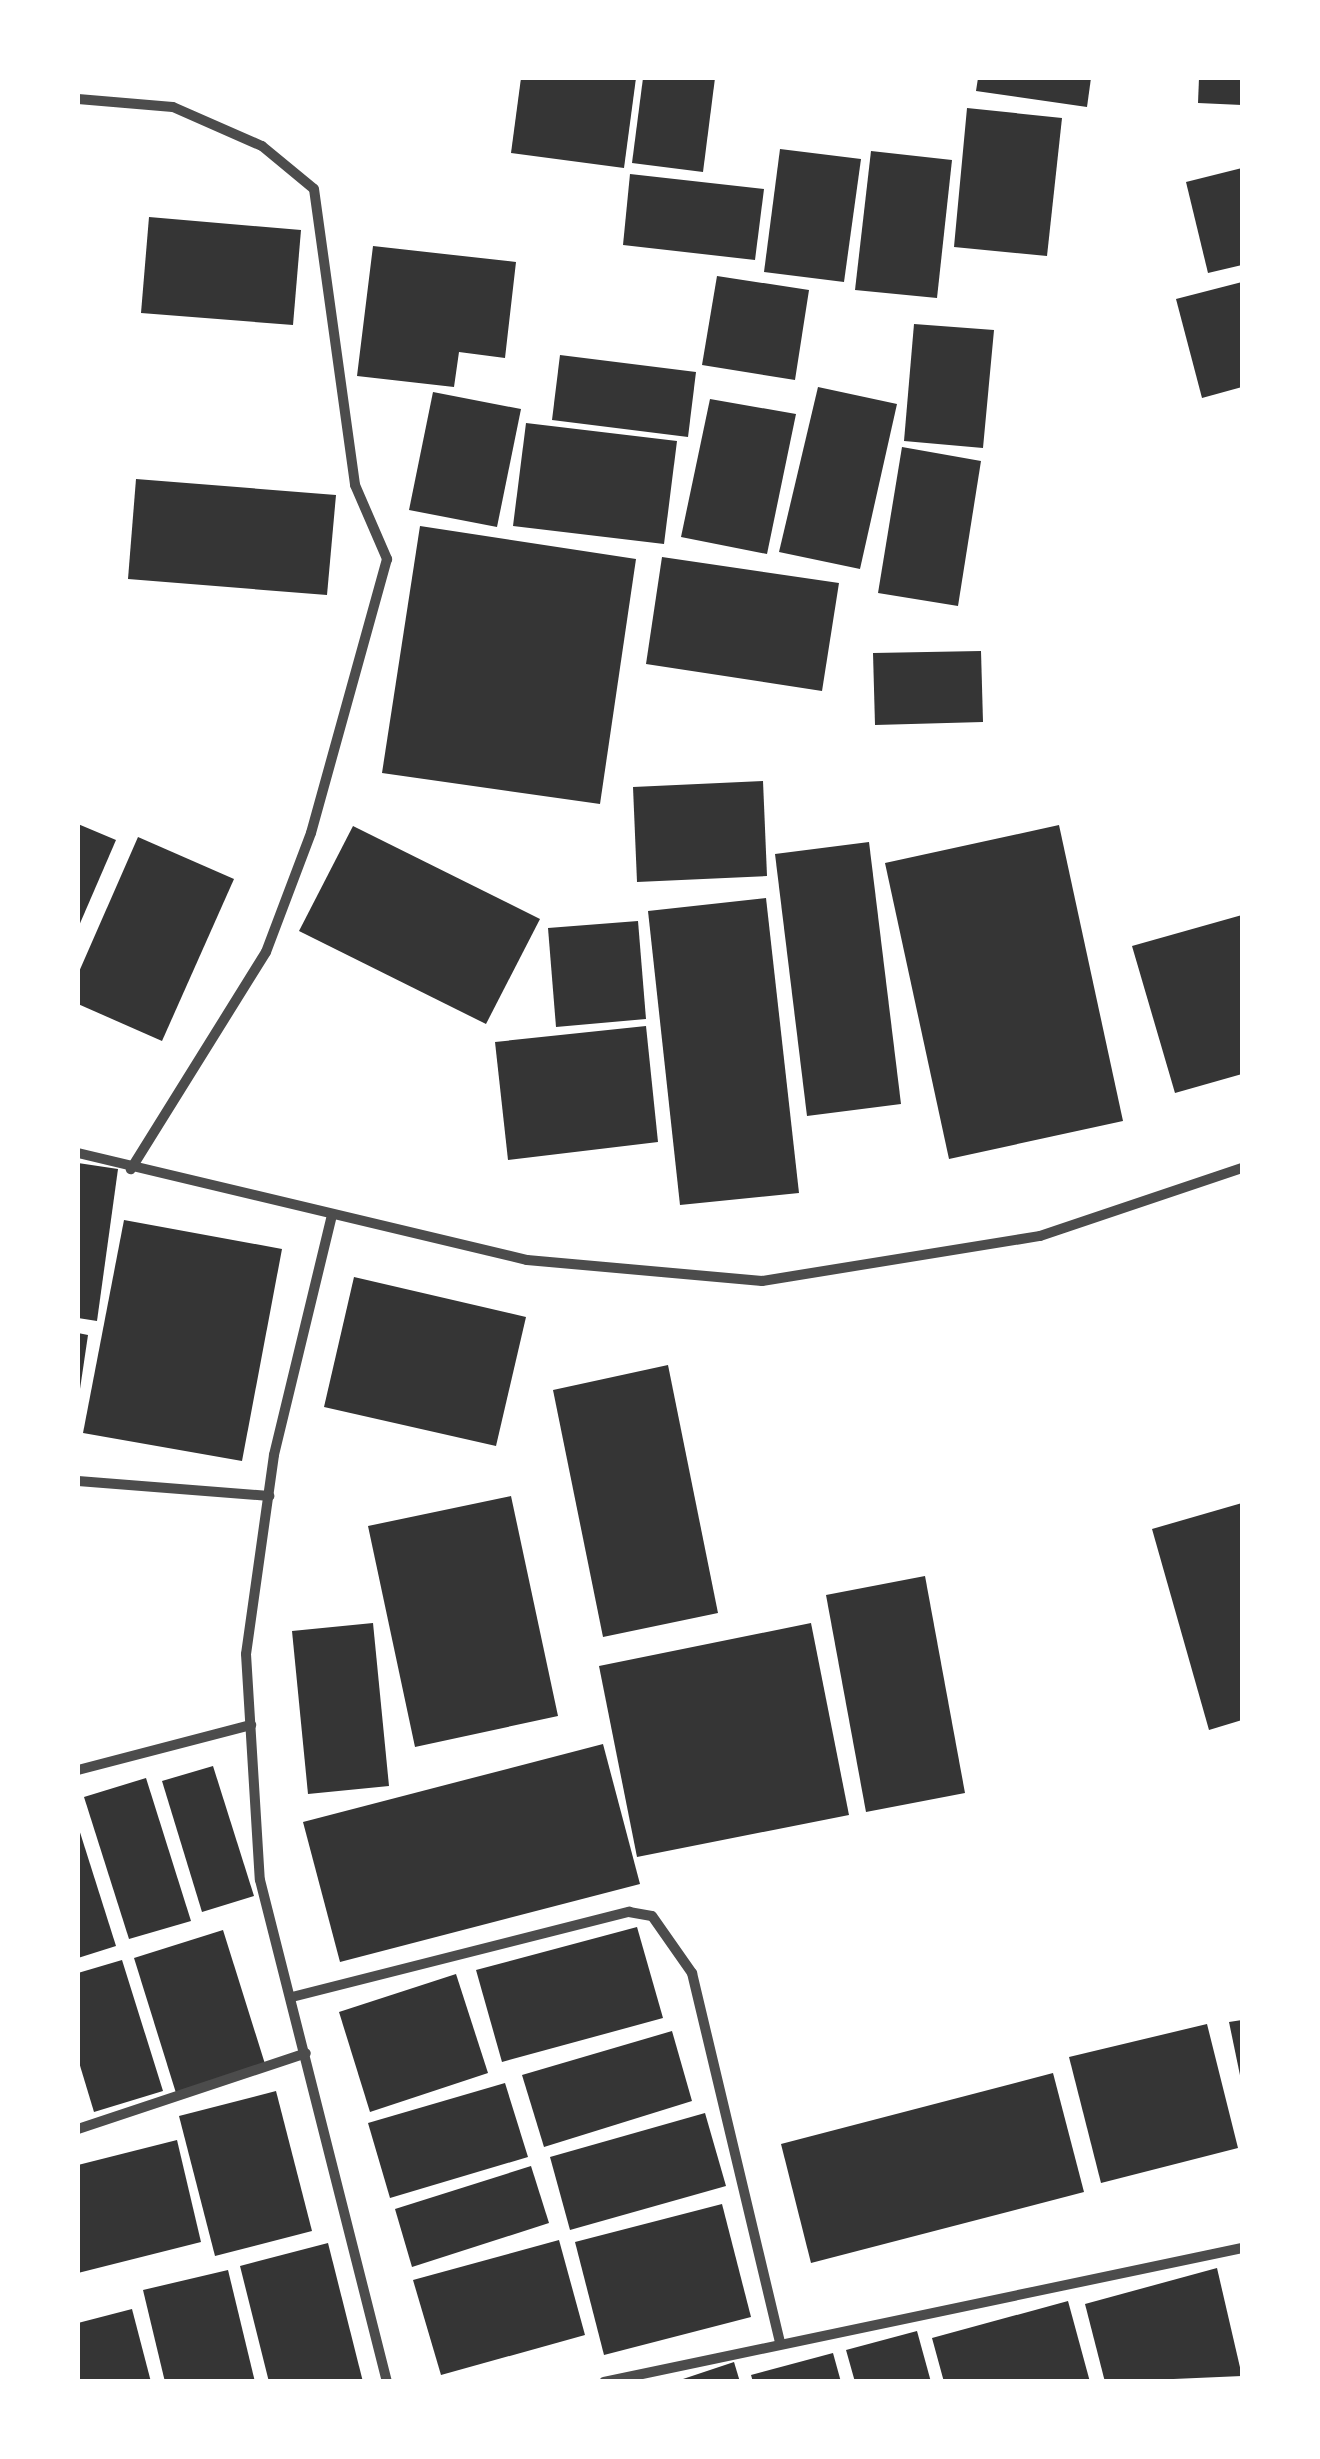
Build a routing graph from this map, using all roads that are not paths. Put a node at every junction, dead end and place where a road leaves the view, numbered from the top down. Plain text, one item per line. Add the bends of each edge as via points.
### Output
1 (78, 99) edge
2 (78, 1153) edge
3 (1242, 1168) edge
4 (131, 1169) junction
5 (332, 1215) junction
6 (78, 1482) edge
7 (268, 1496) junction
8 (251, 1725) junction
9 (78, 1770) edge
10 (292, 1997) junction
11 (306, 2053) junction
12 (78, 2129) edge
13 (1242, 2248) edge
14 (780, 2343) junction
15 (387, 2382) edge
16 (604, 2382) edge

1 - 4 street via 173,107 262,146 314,188 356,484 386,559 312,833 266,952
2 - 4 street
3 - 5 street via 1040,1236 762,1281 527,1260
4 - 5 street
5 - 7 street
6 - 7 street
7 - 8 street via 246,1654
8 - 9 street
8 - 10 street via 260,1880
10 - 11 street
10 - 14 street via 629,1912 652,1916 692,1973
11 - 12 street
11 - 15 street
13 - 14 street
14 - 16 street

